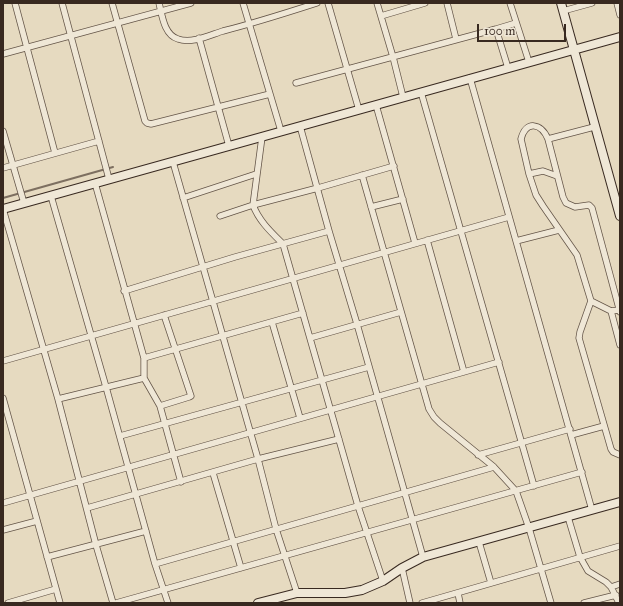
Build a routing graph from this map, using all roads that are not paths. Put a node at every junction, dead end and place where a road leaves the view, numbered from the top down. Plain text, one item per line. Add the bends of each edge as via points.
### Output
1 (15, 3) edge
2 (62, 3) edge
3 (112, 3) edge
4 (159, 3) edge
5 (191, 3) edge
6 (243, 3) edge
7 (317, 3) edge
8 (328, 3) edge
9 (378, 3) edge
10 (425, 3) edge
11 (447, 3) edge
12 (510, 3) edge
13 (592, 3) edge
14 (617, 3) edge
15 (562, 7) edge
16 (161, 11) junction
17 (620, 15) edge
18 (381, 16) junction
19 (118, 23) junction
20 (516, 23) junction
21 (249, 24) junction
22 (496, 29) junction
23 (71, 36) junction
24 (620, 37) edge
25 (199, 38) junction
26 (456, 39) junction
27 (27, 48) junction
28 (574, 49) junction
29 (3, 54) edge
30 (393, 57) junction
31 (529, 62) junction
32 (508, 68) junction
33 (347, 69) junction
34 (470, 78) junction
35 (296, 83) dead end
36 (422, 92) junction
37 (270, 94) junction
38 (403, 97) junction
39 (376, 105) junction
40 (217, 106) junction
41 (358, 110) junction
42 (300, 126) junction
43 (594, 127) junction
44 (3, 131) edge
45 (281, 131) junction
46 (262, 137) junction
47 (548, 139) junction
48 (99, 141) junction
49 (229, 146) junction
50 (55, 153) junction
51 (173, 162) junction
52 (13, 165) junction
53 (394, 166) junction
54 (3, 168) edge
55 (256, 174) junction
56 (529, 174) junction
57 (362, 175) junction
58 (557, 176) junction
59 (109, 179) junction
60 (95, 183) junction
61 (318, 188) junction
62 (617, 195) edge
63 (51, 196) junction
64 (183, 198) junction
65 (403, 199) junction
66 (24, 203) junction
67 (253, 205) junction
68 (371, 207) junction
69 (3, 209) edge
70 (220, 216) dead end
71 (620, 216) edge
72 (509, 217) junction
73 (461, 230) junction
74 (559, 230) junction
75 (329, 231) junction
76 (427, 240) junction
77 (516, 241) junction
78 (283, 244) junction
79 (415, 244) junction
80 (384, 252) junction
81 (340, 265) junction
82 (203, 267) junction
83 (293, 278) junction
84 (124, 291) junction
85 (212, 301) junction
86 (591, 301) junction
87 (611, 311) junction
88 (620, 311) edge
89 (401, 312) junction
90 (303, 313) junction
91 (164, 315) junction
92 (272, 322) junction
93 (134, 323) junction
94 (357, 324) junction
95 (617, 326) edge
96 (91, 336) junction
97 (222, 336) junction
98 (310, 338) junction
99 (620, 345) edge
100 (43, 349) junction
101 (177, 349) junction
102 (144, 358) junction
103 (3, 361) edge
104 (499, 362) junction
105 (369, 367) junction
106 (464, 372) junction
107 (144, 378) junction
108 (322, 380) junction
109 (422, 384) junction
110 (106, 387) junction
111 (292, 388) junction
112 (377, 396) junction
113 (3, 398) edge
114 (58, 399) junction
115 (242, 402) junction
116 (160, 406) junction
117 (331, 410) junction
118 (5, 414) edge
119 (300, 418) junction
120 (165, 424) junction
121 (604, 426) junction
122 (570, 432) junction
123 (250, 433) junction
124 (120, 436) junction
125 (339, 439) junction
126 (522, 443) junction
127 (173, 454) junction
128 (478, 455) junction
129 (620, 455) edge
130 (258, 459) junction
131 (128, 467) junction
132 (494, 467) junction
133 (582, 472) junction
134 (213, 473) junction
135 (79, 481) junction
136 (181, 482) junction
137 (534, 486) junction
138 (516, 491) junction
139 (404, 493) junction
140 (136, 494) junction
141 (30, 495) junction
142 (620, 502) edge
143 (3, 503) edge
144 (358, 506) junction
145 (87, 508) junction
146 (592, 510) junction
147 (568, 516) junction
148 (412, 520) junction
149 (37, 521) junction
150 (529, 528) junction
151 (276, 529) junction
152 (3, 530) edge
153 (146, 531) junction
154 (366, 533) junction
155 (232, 542) junction
156 (479, 542) junction
157 (96, 545) junction
158 (620, 546) edge
159 (285, 556) junction
160 (580, 557) junction
161 (47, 558) junction
162 (423, 558) junction
163 (155, 564) junction
164 (241, 568) junction
165 (402, 568) junction
166 (541, 569) junction
167 (383, 581) junction
168 (491, 583) junction
169 (620, 584) edge
170 (611, 587) junction
171 (56, 589) junction
172 (164, 590) junction
173 (297, 593) junction
174 (458, 593) junction
175 (616, 595) junction
176 (276, 600) edge
177 (8, 603) edge
178 (60, 603) edge
179 (115, 603) edge
180 (168, 603) edge
181 (258, 603) edge
182 (410, 603) edge
183 (422, 603) edge
184 (460, 603) edge
185 (550, 603) edge
186 (584, 603) edge
187 (619, 603) edge

1 - 27 street
2 - 23 street
3 - 19 street
4 - 16 street
5 - 16 street
6 - 21 street
7 - 21 street
8 - 33 street
9 - 18 street
10 - 18 street
11 - 26 street
12 - 20 street
13 - 15 street
14 - 17 street
15 - 28 street
16 - 19 street
16 - 25 street via 165,25 178,39
18 - 30 street
19 - 23 street
19 - 40 street via 147,123
20 - 22 street
20 - 31 street
21 - 25 street
21 - 37 street
22 - 26 street
22 - 32 street
23 - 27 street
23 - 48 street
24 - 28 street
25 - 40 street
26 - 30 street
27 - 29 street
27 - 50 street
28 - 31 street
28 - 43 street
30 - 33 street
30 - 38 street
31 - 32 street
32 - 34 street
33 - 35 street
33 - 41 street
34 - 36 street
34 - 72 street
36 - 38 street
36 - 73 street
37 - 40 street
37 - 45 street
38 - 39 street
39 - 41 street
39 - 53 street
40 - 49 street
41 - 42 street
42 - 45 street
42 - 61 street
43 - 47 street
43 - 62 street
44 - 52 street
45 - 46 street
46 - 49 street
46 - 55 street
47 - 56 street via 544,131 535,126 526,128 522,134 521,144
47 - 58 street
48 - 50 street
48 - 59 street
49 - 51 street
50 - 52 street
51 - 59 street
51 - 64 street
52 - 54 street
52 - 66 street
53 - 57 street
53 - 65 street
55 - 64 street
55 - 67 street
56 - 58 street via 543,170
56 - 74 street via 539,201
57 - 61 street
57 - 68 street
58 - 88 street via 566,203 575,207 589,205 592,208
59 - 60 street
60 - 63 street
60 - 84 street
61 - 67 street
61 - 75 street
62 - 71 street
63 - 66 street
63 - 96 street
64 - 82 street
65 - 68 street
65 - 79 street
66 - 69 street
67 - 70 street
67 - 78 street via 262,222
68 - 80 street
69 - 100 street
72 - 73 street
72 - 77 street
73 - 76 street
73 - 104 street
74 - 77 street
74 - 86 street via 577,255
75 - 78 street
75 - 81 street
76 - 79 street
76 - 106 street
77 - 122 street
78 - 82 street
78 - 83 street
79 - 80 street
80 - 81 street
80 - 89 street
81 - 83 street
81 - 94 street
82 - 84 street
82 - 85 street
83 - 85 street
83 - 90 street
84 - 93 street
85 - 91 street
85 - 97 street
86 - 87 street
86 - 121 street via 579,338
87 - 88 street
87 - 95 street
89 - 94 street
89 - 109 street
90 - 92 street
90 - 98 street
91 - 93 street
91 - 101 street
92 - 97 street
92 - 111 street
93 - 96 street
93 - 102 street
94 - 98 street
94 - 105 street
95 - 99 street
96 - 100 street
96 - 110 street
97 - 101 street
97 - 115 street
98 - 108 street
100 - 103 street
100 - 114 street
101 - 102 street
101 - 116 street via 191,396
102 - 107 street
104 - 106 street
104 - 126 street
105 - 108 street
105 - 112 street
106 - 109 street
107 - 110 street
107 - 116 street
108 - 111 street
108 - 117 street
109 - 112 street
109 - 128 street via 434,417
110 - 114 street
110 - 124 street
111 - 115 street
111 - 119 street
112 - 117 street
112 - 139 street
113 - 118 street
114 - 135 street
115 - 120 street
115 - 123 street
116 - 120 street
117 - 119 street
117 - 125 street
118 - 141 street
119 - 123 street
120 - 124 street
120 - 127 street
121 - 122 street
121 - 129 street via 612,450
122 - 126 street
122 - 133 street
123 - 127 street
123 - 130 street
124 - 131 street
125 - 130 street
125 - 144 street
126 - 128 street
126 - 137 street
127 - 131 street
127 - 136 street
128 - 132 street
130 - 134 street
130 - 151 street
131 - 135 street
131 - 140 street
132 - 138 street
132 - 139 street
133 - 137 street
133 - 146 street
134 - 136 street
134 - 155 street
135 - 141 street
135 - 145 street
136 - 140 street
137 - 138 street
138 - 148 street
138 - 150 street
139 - 144 street
139 - 148 street
140 - 145 street
140 - 153 street
141 - 143 street
141 - 149 street
142 - 146 street
144 - 151 street
144 - 154 street
145 - 157 street
146 - 147 street
147 - 150 street
147 - 160 street
148 - 154 street
148 - 162 street
149 - 152 street
149 - 161 street
150 - 156 street
150 - 166 street
151 - 155 street
151 - 159 street
153 - 157 street
153 - 163 street
154 - 159 street
154 - 167 street
155 - 163 street
155 - 164 street
156 - 162 street
156 - 168 street
157 - 161 street
157 - 179 street
158 - 160 street
159 - 164 street
159 - 173 street
160 - 166 street
160 - 170 street via 588,571
161 - 171 street
162 - 165 street
163 - 172 street
164 - 172 street
165 - 167 street
165 - 182 street
166 - 168 street
166 - 185 street
167 - 173 street via 362,590 345,593
168 - 174 street
169 - 170 street
170 - 175 street
171 - 177 street
171 - 178 street
172 - 179 street
172 - 180 street
173 - 176 street
174 - 183 street
174 - 184 street
175 - 186 street
175 - 187 street
176 - 181 street

